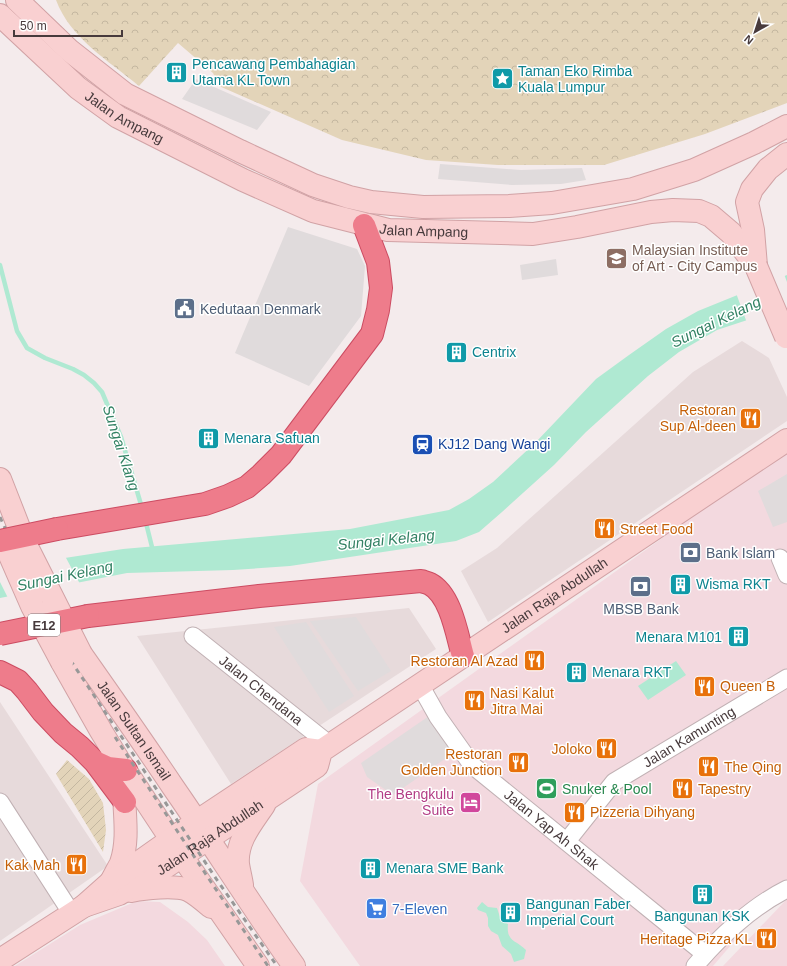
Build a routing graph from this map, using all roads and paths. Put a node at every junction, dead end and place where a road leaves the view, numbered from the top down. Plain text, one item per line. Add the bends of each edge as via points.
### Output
1 (17, 0) edge
2 (0, 14) edge
3 (787, 126) edge
4 (787, 154) edge
5 (364, 224) junction
6 (756, 266) junction
7 (786, 339) edge
8 (787, 440) edge
9 (0, 479) edge
10 (8, 543) edge
11 (780, 558) dead end
12 (787, 575) edge
13 (0, 634) edge
14 (193, 636) dead end
15 (463, 656) junction
16 (72, 658) junction
17 (0, 672) edge
18 (787, 678) edge
19 (420, 685) junction
20 (325, 748) junction
21 (95, 762) junction
22 (126, 770) junction
23 (268, 798) junction
24 (0, 802) edge
25 (125, 802) junction
26 (202, 830) junction
27 (567, 841) junction
28 (177, 848) junction
29 (115, 888) junction
30 (787, 889) edge
31 (243, 890) junction
32 (78, 910) junction
33 (230, 926) junction
34 (0, 960) edge
35 (700, 960) edge
36 (258, 966) edge
37 (294, 966) edge

1 - 3 street, Jalan Ampang via 69,50 125,94 313,184 348,197 371,202 422,207 509,206 552,203 633,189 694,170
2 - 5 street, Jalan Ampang via 78,88 118,117 289,202
4 - 6 street via 768,168 752,189 747,202 753,230
5 - 6 street, Jalan Ampang via 393,230 533,234 651,212 699,211 711,216 731,233
5 - 10 highway, bridge via 378,262 381,288 372,334 280,455 261,476 247,487 206,504 57,529
6 - 7 street, bridge
8 - 15 street, Jalan Raja Abdullah
9 - 10 street, Jalan Sultan Ismail
10 - 16 street, Jalan Sultan Ismail, bridge via 32,606
11 - 12 street
13 - 15 highway, E12, bridge via 88,616 259,596 421,582 431,585 446,602
14 - 20 street, Jalan Chendana
15 - 19 street, Jalan Raja Abdullah
16 - 22 street, Jalan Sultan Ismail via 101,731
16 - 26 street, Jalan Sultan Ismail
17 - 21 highway via 18,681 43,712
18 - 27 street, Jalan Kamunting via 614,782
19 - 20 street, Jalan Raja Abdullah
19 - 27 street, Jalan Yap Ah Shak via 438,717 472,765
20 - 23 street, Jalan Raja Abdullah via 317,766
20 - 26 street, Jalan Raja Abdullah via 306,749
21 - 22 highway via 108,768
21 - 25 highway
22 - 25 street
22 - 28 street, Jalan Sultan Ismail
23 - 26 street, Jalan Raja Abdullah
23 - 31 street via 242,838 238,863
24 - 32 street
25 - 29 street via 126,836
26 - 28 street, Jalan Raja Abdullah
26 - 31 street, Jalan Sultan Ismail
27 - 35 street, Jalan Yap Ah Shak
28 - 29 street, Jalan Raja Abdullah
28 - 33 street, Jalan Sultan Ismail
29 - 32 street, Jalan Raja Abdullah
29 - 33 street via 167,887 187,890 202,899
30 - 35 street via 769,898 717,941
31 - 37 street, Jalan Sultan Ismail
32 - 34 street, Jalan Raja Abdullah
33 - 36 street, Jalan Sultan Ismail

